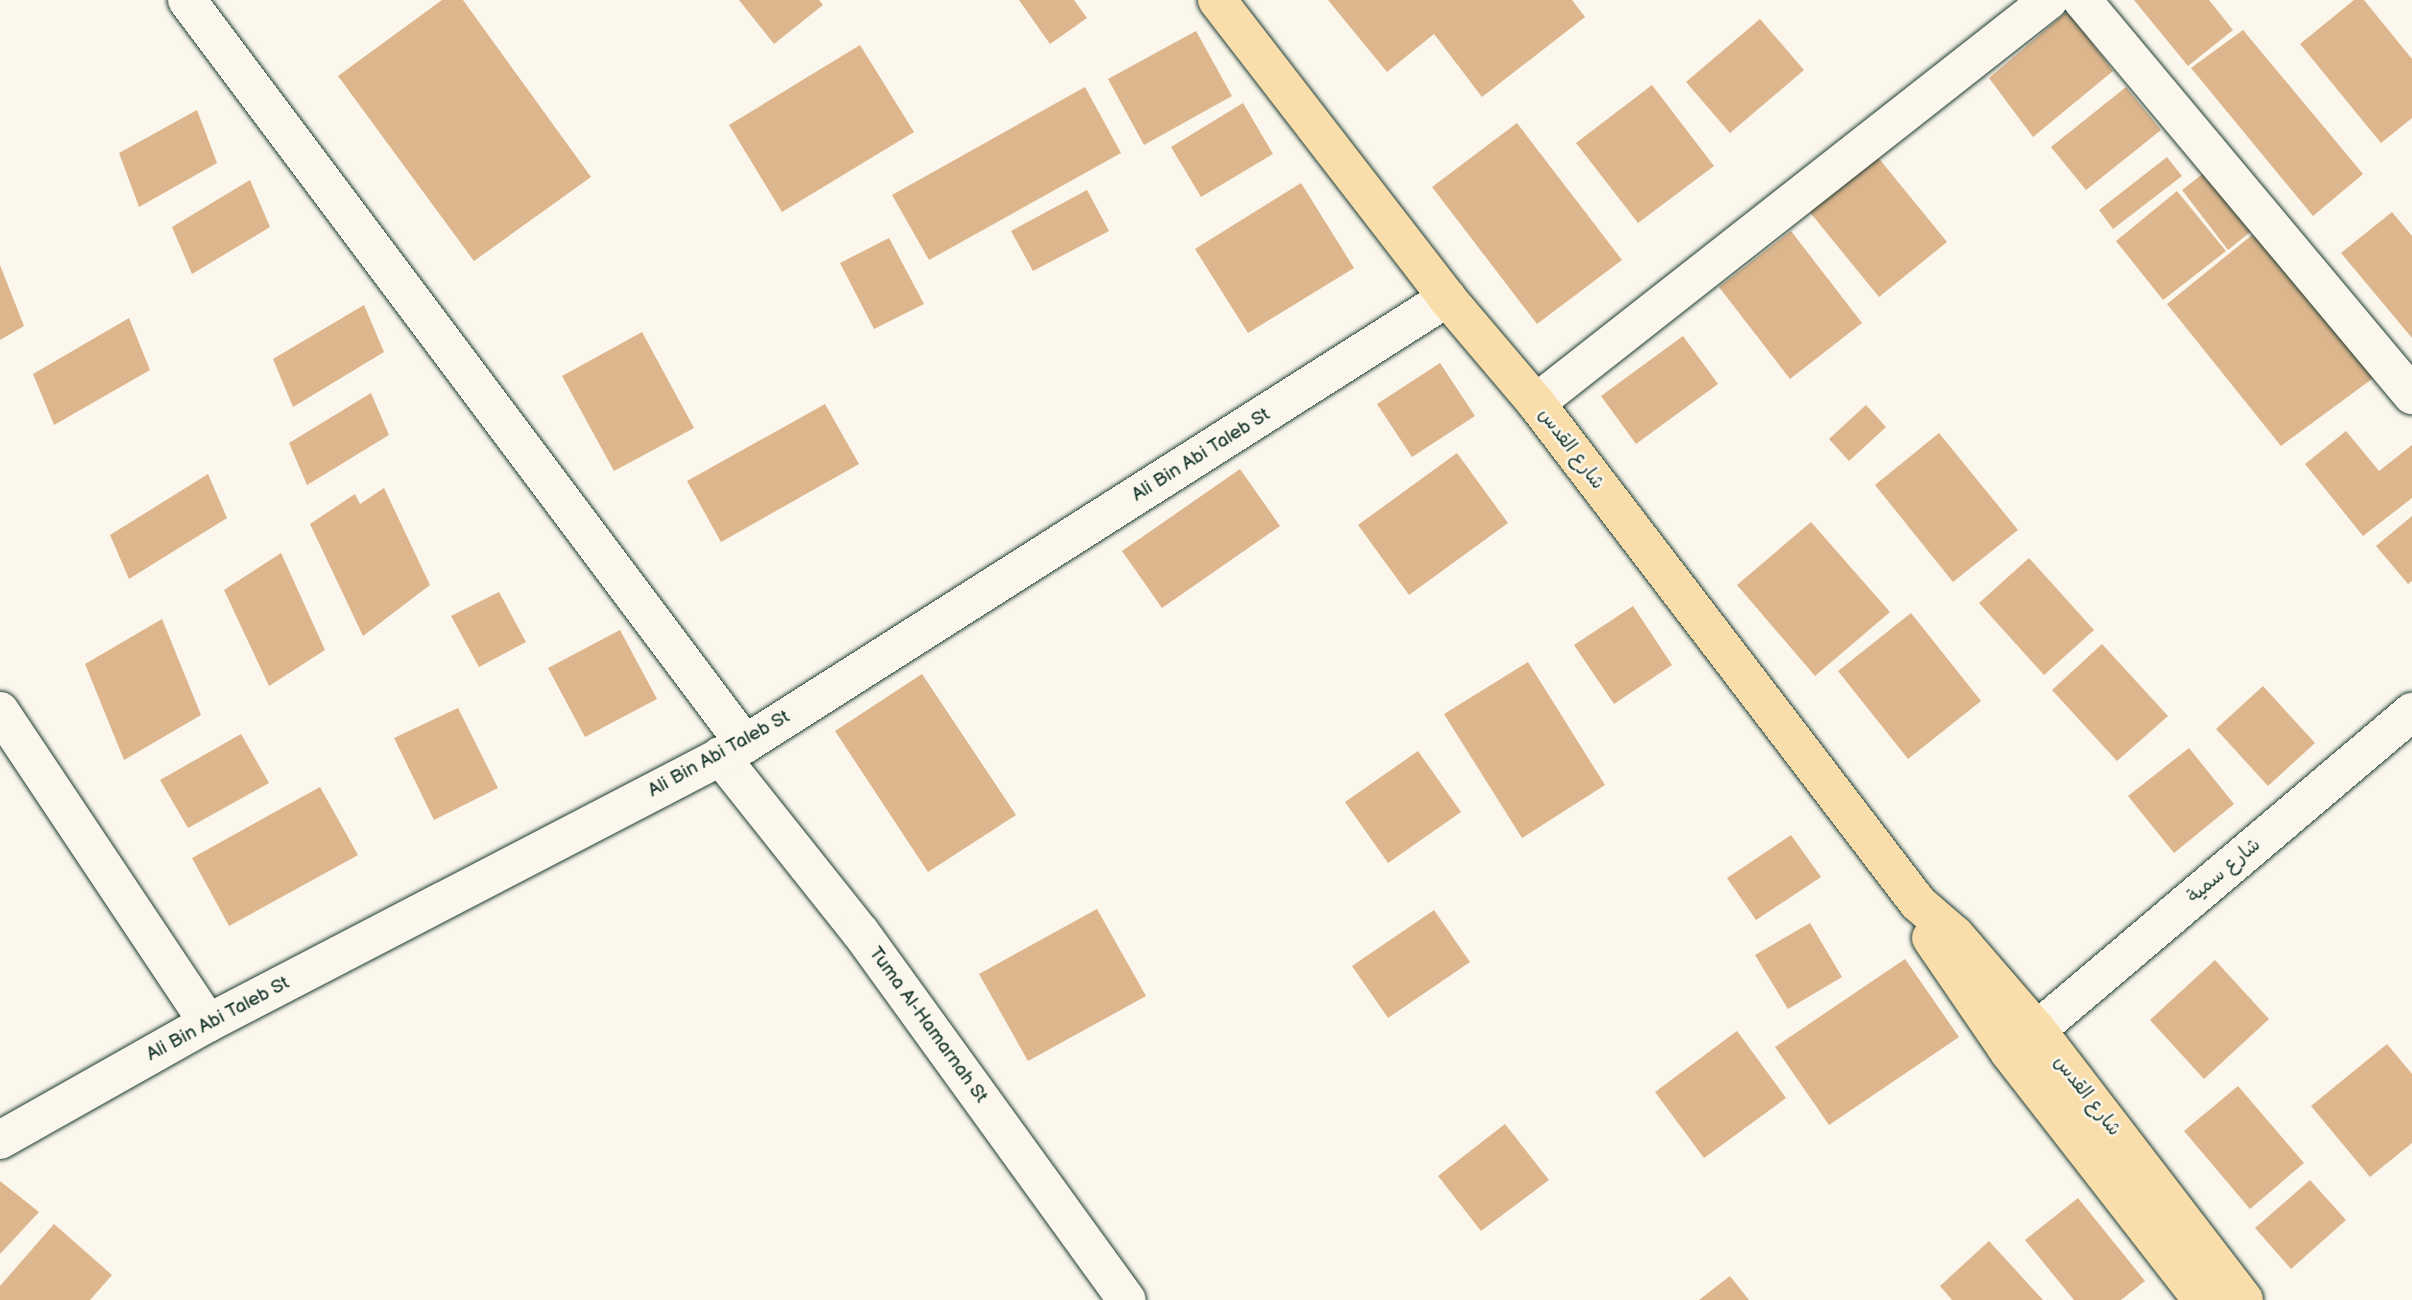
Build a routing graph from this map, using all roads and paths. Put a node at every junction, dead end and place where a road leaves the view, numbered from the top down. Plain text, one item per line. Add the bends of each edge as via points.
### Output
1 (187, 0) edge
2 (1217, 0) edge
3 (2049, 0) edge
4 (2082, 0) edge
5 (1447, 298) junction
6 (2412, 396) edge
7 (1536, 402) junction
8 (0, 711) edge
9 (2412, 712) edge
10 (732, 750) junction
11 (208, 1023) junction
12 (2023, 1041) junction
13 (0, 1140) edge
14 (1127, 1300) edge
15 (2202, 1300) edge
16 (2244, 1300) edge

1 - 10 street, Tuma Al-Hamarnah St
2 - 5 main road, شارع القدس
3 - 7 street
4 - 6 street
5 - 7 main road, شارع القدس
5 - 10 street, Ali Bin Abi Taleb St
7 - 12 main road, شارع القدس via 1918,903 1936,949
8 - 11 street
9 - 12 street, شارع سمية
10 - 11 street, Ali Bin Abi Taleb St
10 - 14 street, Tuma Al-Hamarnah St
11 - 13 street, Ali Bin Abi Taleb St
12 - 15 main road, شارع القدس
12 - 16 main road, شارع القدس

